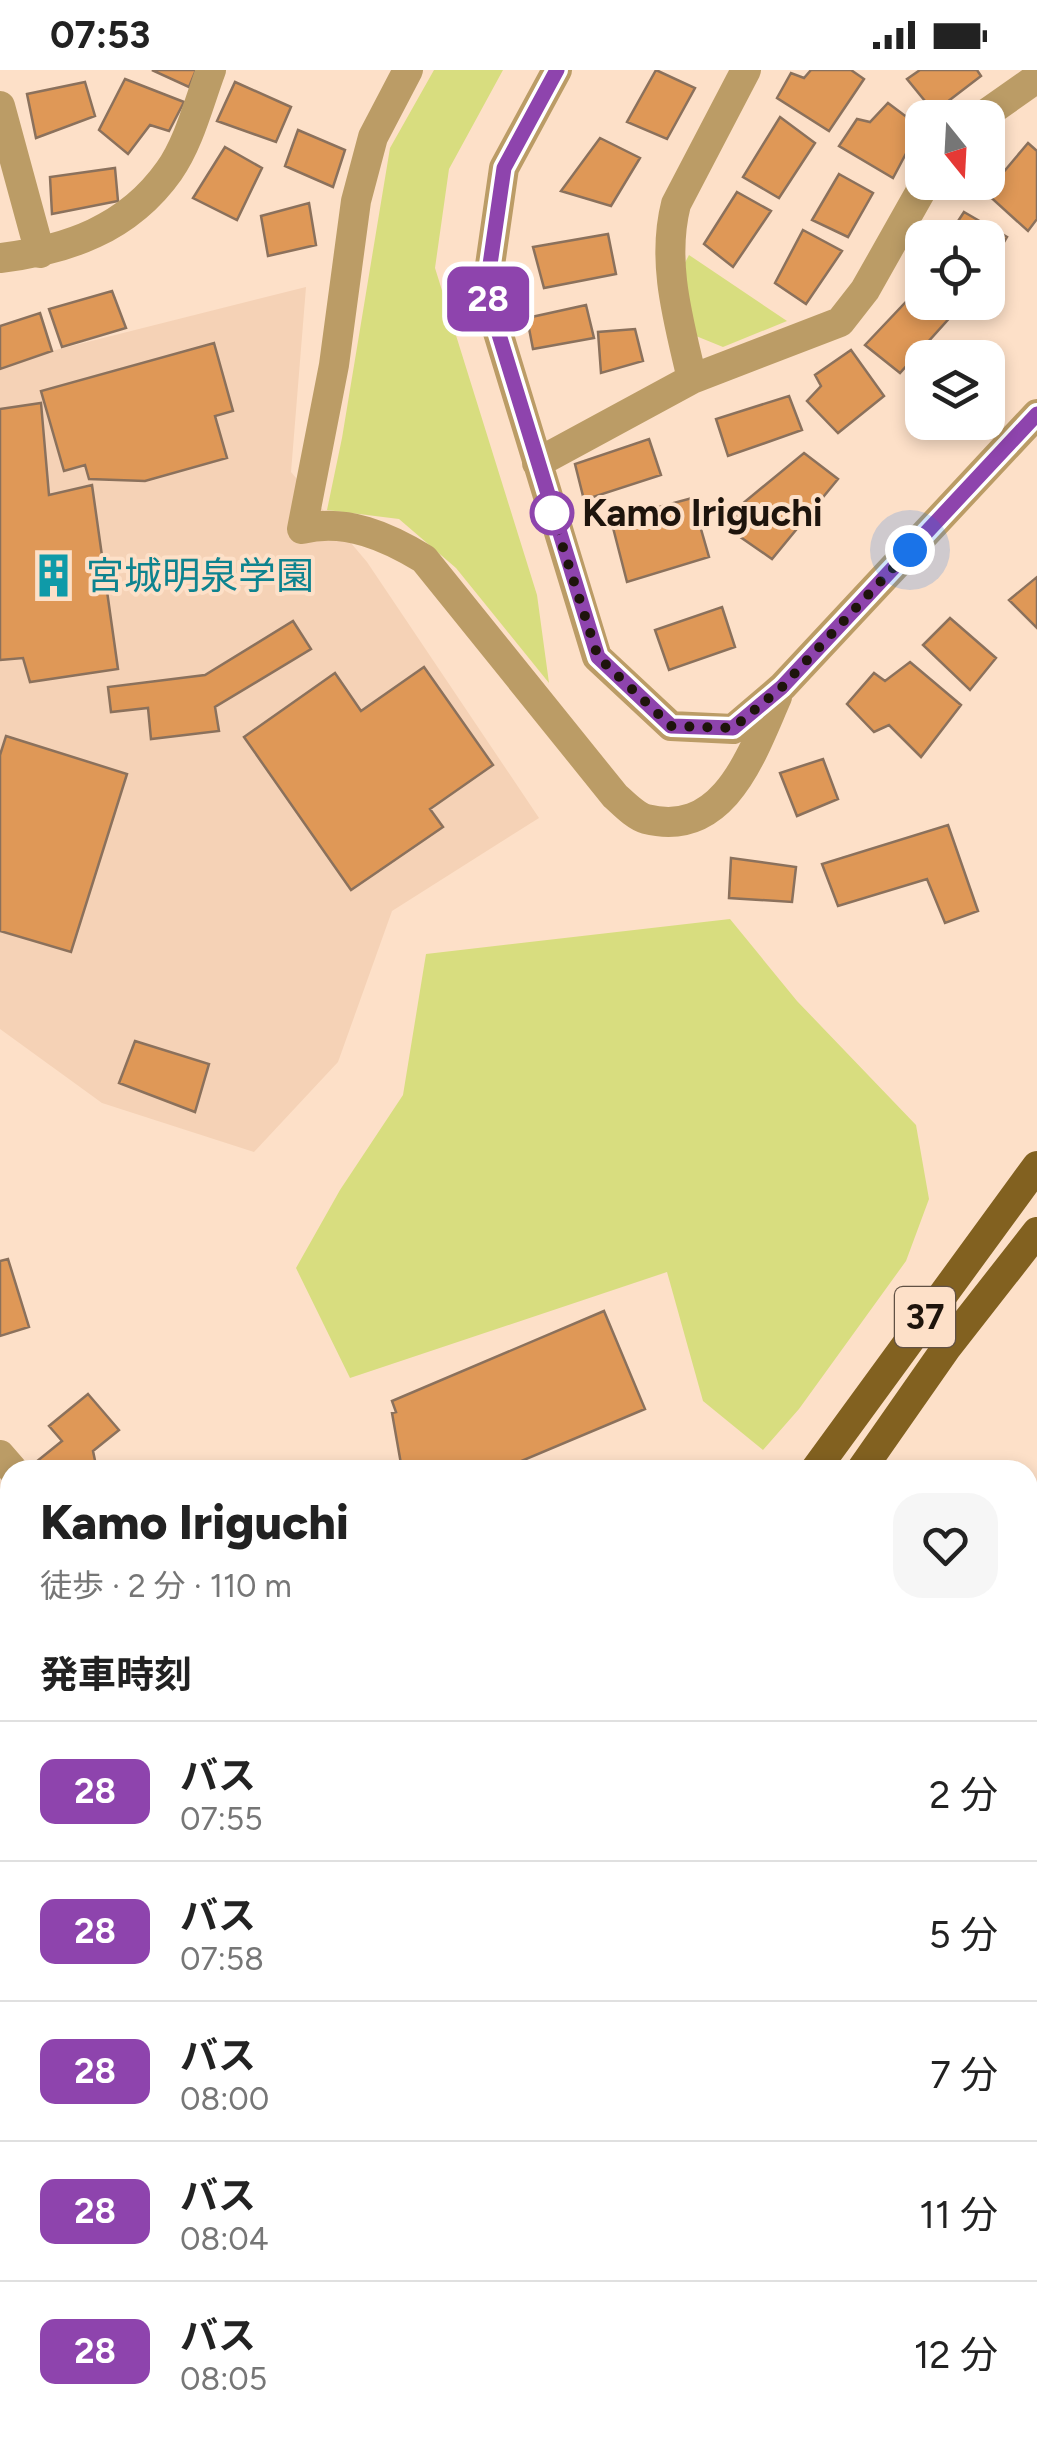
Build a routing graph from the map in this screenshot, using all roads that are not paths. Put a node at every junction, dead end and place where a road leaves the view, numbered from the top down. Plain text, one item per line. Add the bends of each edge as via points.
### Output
1 (212, 70) edge
2 (408, 70) edge
3 (557, 70) edge
4 (746, 70) edge
5 (1037, 78) edge
6 (1005, 100) edge
7 (0, 106) edge
8 (916, 200) edge
9 (40, 253) junction
10 (0, 258) edge
11 (692, 379) junction
12 (1037, 414) edge
13 (537, 463) junction
14 (782, 687) junction
15 (1037, 1166) edge
16 (1037, 1232) edge
17 (822, 1460) edge
18 (867, 1460) edge

1 - 9 street via 170,170 140,203 111,227
2 - 14 street via 373,137 356,201 302,529 354,528 424,559 614,796 643,819 686,821 726,798
3 - 13 street via 504,168 486,292
4 - 11 street via 671,224 674,299
5 - 6 street
7 - 9 street
8 - 11 street via 840,322
9 - 10 street
11 - 13 street
12 - 14 street
13 - 14 street via 598,657 671,726 733,728
15 - 17 main road, 37
16 - 18 main road, 37

